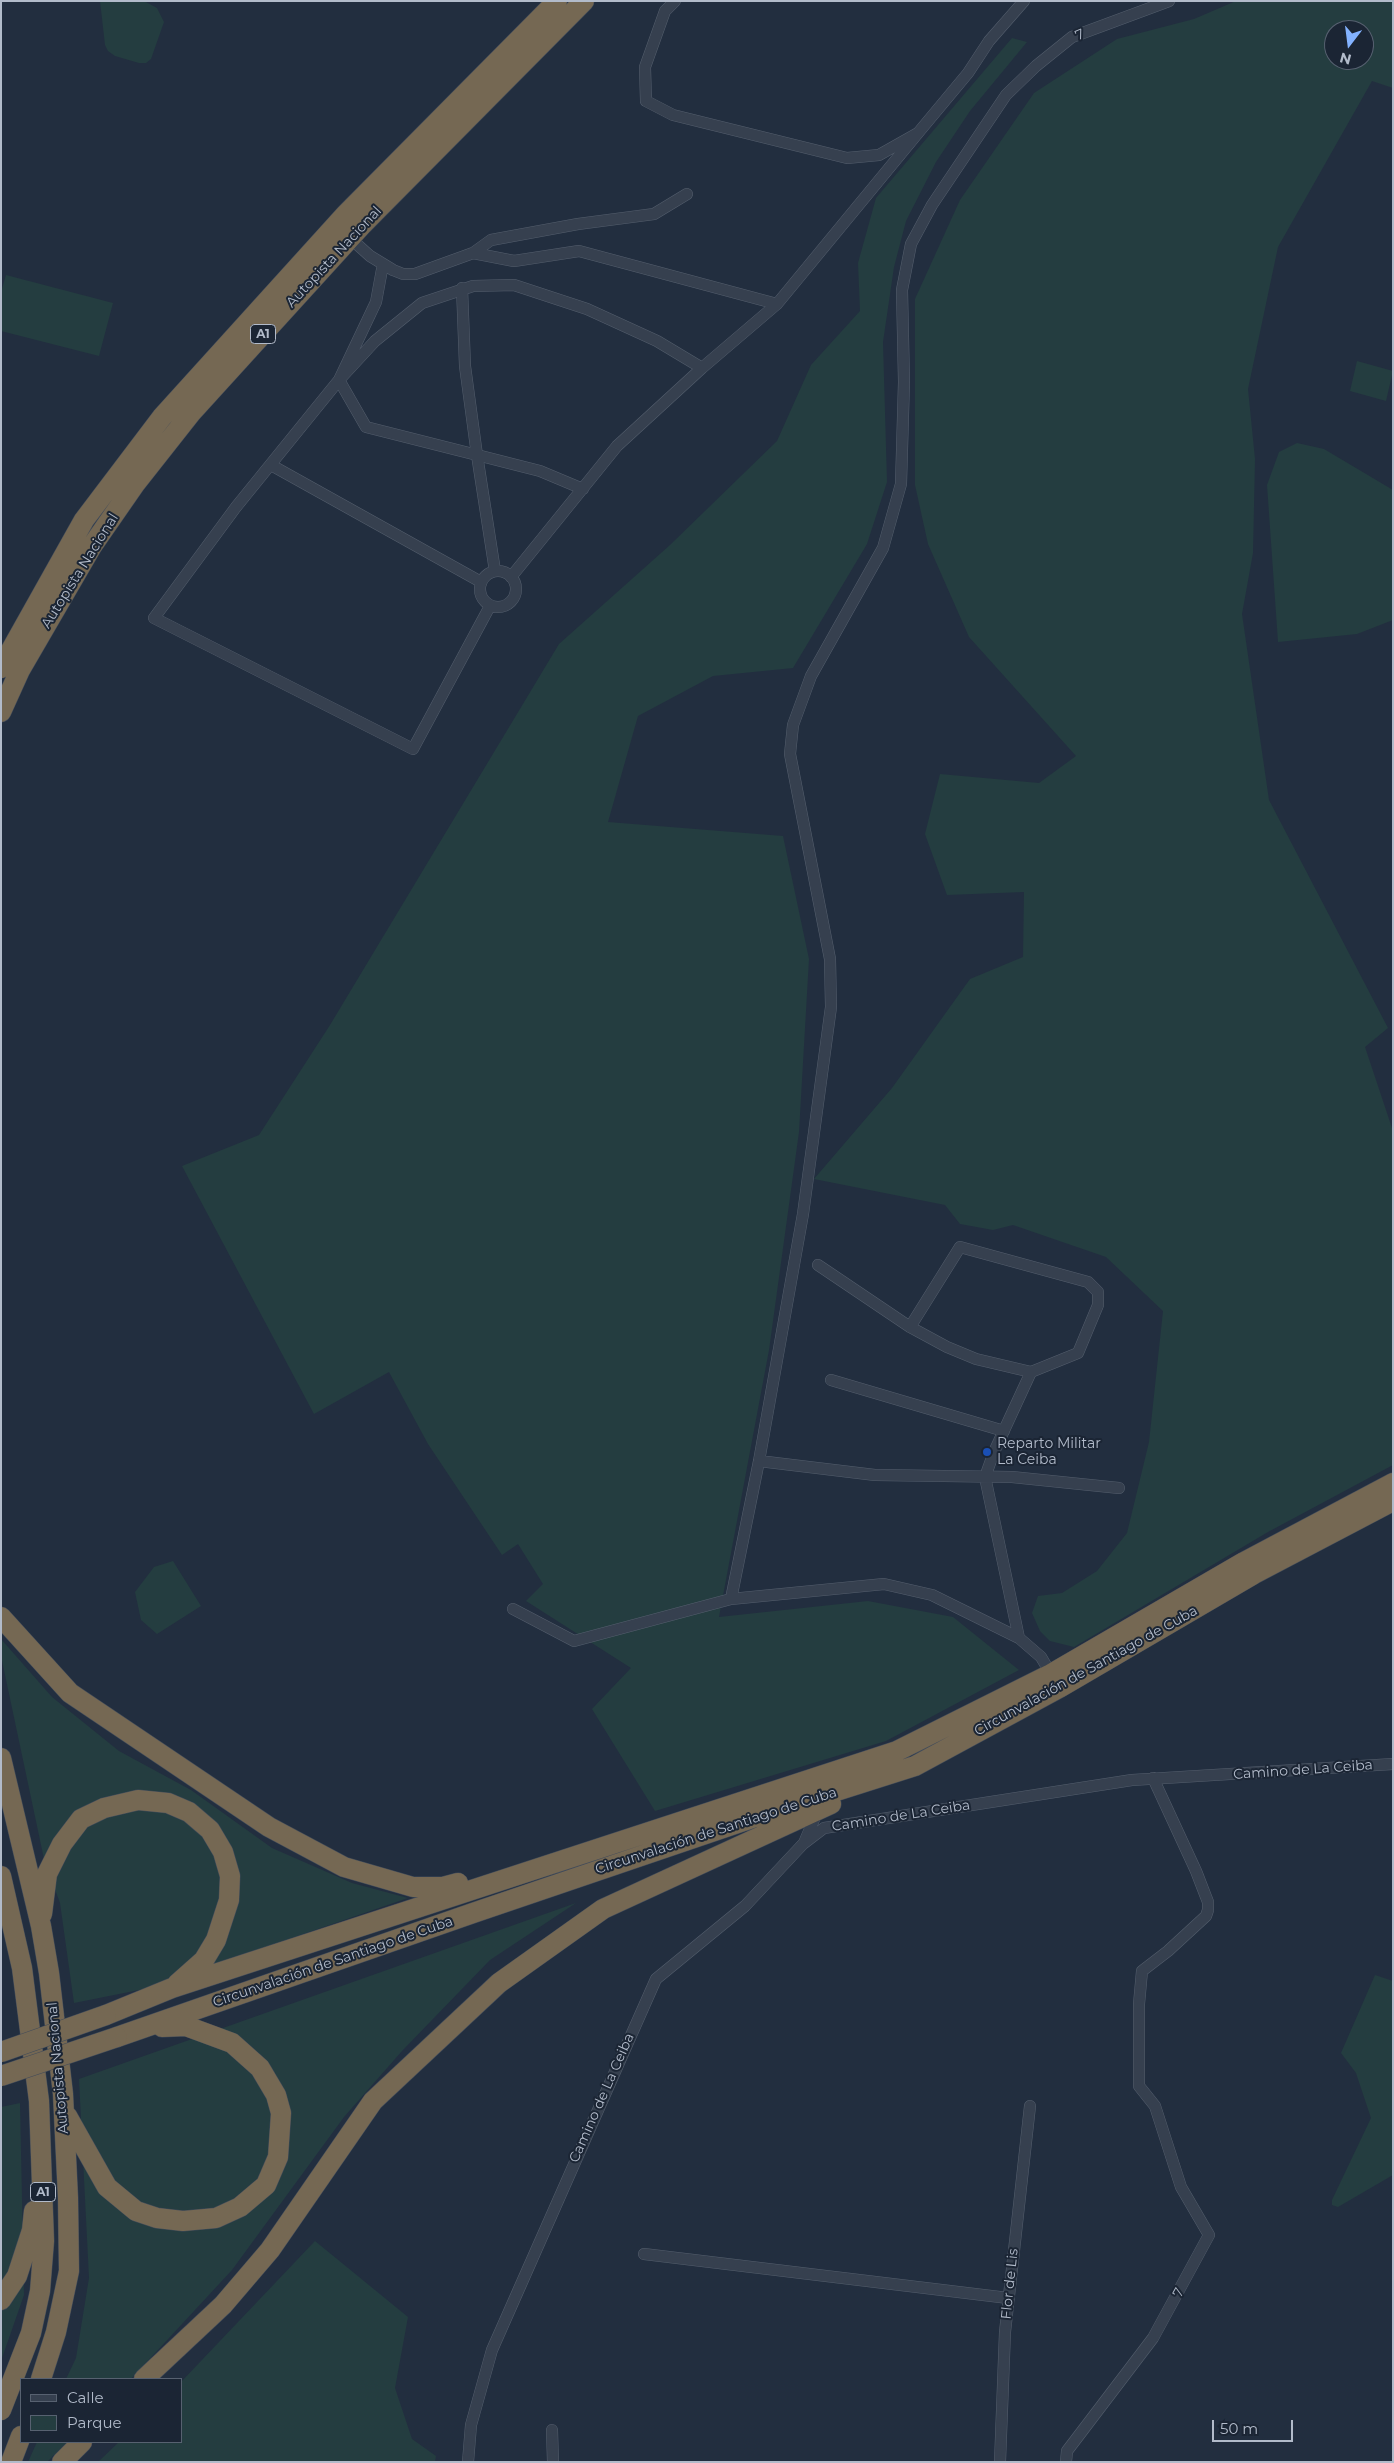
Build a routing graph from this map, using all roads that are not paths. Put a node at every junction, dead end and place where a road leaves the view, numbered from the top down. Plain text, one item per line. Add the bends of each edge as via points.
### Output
1 (557, 1) edge
2 (584, 1) edge
3 (675, 1) edge
4 (1024, 1) edge
5 (1170, 1) edge
6 (918, 133) junction
7 (687, 194) dead end
8 (350, 238) junction
9 (473, 253) junction
10 (384, 264) junction
11 (462, 288) junction
12 (777, 304) junction
13 (702, 368) junction
14 (339, 380) junction
15 (477, 455) junction
16 (271, 465) junction
17 (583, 489) junction
18 (495, 571) junction
19 (511, 577) junction
20 (481, 582) junction
21 (490, 606) junction
22 (1, 668) edge
23 (1, 712) edge
24 (818, 1265) dead end
25 (910, 1327) junction
26 (1031, 1372) junction
27 (831, 1380) dead end
28 (1004, 1431) junction
29 (759, 1461) junction
30 (985, 1477) junction
31 (1393, 1483) edge
32 (1119, 1488) dead end
33 (1393, 1501) edge
34 (731, 1599) junction
35 (513, 1609) dead end
36 (1, 1617) edge
37 (1020, 1638) junction
38 (1055, 1681) junction
39 (1, 1758) edge
40 (1393, 1764) edge
41 (915, 1766) junction
42 (1153, 1778) junction
43 (818, 1810) junction
44 (803, 1844) junction
45 (589, 1852) junction
46 (1, 1876) edge
47 (1, 1912) edge
48 (41, 1926) junction
49 (22, 1968) junction
50 (172, 1988) junction
51 (146, 2027) junction
52 (1, 2052) edge
53 (1, 2076) edge
54 (1030, 2106) dead end
55 (63, 2110) junction
56 (42, 2157) junction
57 (644, 2254) dead end
58 (1008, 2298) junction
59 (1, 2300) edge
60 (41, 2378) edge
61 (145, 2378) edge
62 (1, 2410) edge
63 (552, 2430) dead end
64 (20, 2439) edge
65 (81, 2443) edge
66 (11, 2462) edge
67 (62, 2462) edge
68 (468, 2462) edge
69 (553, 2462) edge
70 (1000, 2462) edge
71 (1066, 2462) edge

1 - 22 highway, Autopista Nacional / A1 via 345,216 162,417 84,520
2 - 8 highway, Autopista Nacional / A1
3 - 6 street via 665,11 645,67 646,101 673,115 847,158 879,155
4 - 6 street
5 - 29 street, 7 via 1072,37 1036,66 1006,95 932,205 911,244 902,290 901,484 883,548 811,676 793,725 790,754 830,959 831,1007 803,1214
6 - 12 street
7 - 9 street via 654,214 491,240
8 - 10 street
8 - 23 highway, Autopista Nacional / A1 via 191,413 135,484 92,546 20,670
9 - 10 street via 415,274 403,274
9 - 12 street via 514,261 579,251
10 - 14 street via 376,302
11 - 13 street via 514,285 588,309 657,341
11 - 14 street via 422,303 375,341
11 - 15 street via 465,366
12 - 13 street
13 - 17 street via 617,446
14 - 15 street via 366,427
14 - 16 street
15 - 17 street via 540,471
15 - 18 street
16 - 20 street
16 - 21 street via 236,506 154,618 413,749
17 - 19 street
18 - 19 street
18 - 20 street
19 - 21 street via 516,588 513,600 503,607
20 - 21 street via 482,598
24 - 25 street
25 - 26 street via 976,1359
25 - 26 street via 960,1246 1088,1282 1098,1292 1098,1306 1078,1353
26 - 28 street
27 - 28 street
28 - 30 street
29 - 30 street via 875,1475
29 - 34 street, 7
30 - 32 street
30 - 37 street
31 - 38 highway, Circunvalación de Santiago de Cuba via 1244,1562
33 - 38 highway, Circunvalación de Santiago de Cuba
34 - 35 street via 574,1641
34 - 37 street via 884,1584 932,1595
36 - 45 highway via 70,1693 269,1828 344,1867 413,1887 442,1887
37 - 38 street via 1041,1657
38 - 41 highway, Circunvalación de Santiago de Cuba
38 - 45 highway, Circunvalación de Santiago de Cuba via 897,1751
39 - 48 highway, Autopista Nacional / A1
40 - 42 street, Camino de La Ceiba
41 - 43 highway
41 - 51 highway, Circunvalación de Santiago de Cuba via 742,1822
42 - 44 street, Camino de La Ceiba via 824,1828
42 - 71 street, 7 via 1196,1871 1208,1910 1206,1916 1146,1967 1140,1976 1139,2086 1155,2106 1181,2187 1209,2235 1153,2338 1067,2451
43 - 44 street
43 - 61 highway via 603,1909 499,1983 373,2102 270,2250 223,2305
44 - 68 street, Camino de La Ceiba via 745,1906 656,1979 492,2350 471,2425
45 - 50 highway, Circunvalación de Santiago de Cuba
46 - 49 highway, Autopista Nacional / A1
47 - 49 highway
48 - 50 highway via 48,1874 62,1844 81,1819 104,1808 138,1800 168,1803 189,1812 210,1830 222,1852 230,1876 229,1900 216,1940 204,1960
48 - 55 highway, Autopista Nacional / A1
49 - 56 highway, Autopista Nacional / A1 via 39,2101
50 - 52 highway, Circunvalación de Santiago de Cuba, bridge
51 - 53 highway, Circunvalación de Santiago de Cuba, bridge
51 - 55 highway via 186,2026 207,2033 232,2043 260,2068 276,2094 281,2113 278,2157 266,2185 240,2207 216,2218 183,2221 136,2211 107,2187
54 - 58 street, Flor de Lis
55 - 60 highway, Autopista Nacional / A1 via 69,2271 56,2332
56 - 59 highway via 32,2230 17,2276
56 - 62 highway, Autopista Nacional / A1 via 44,2240 40,2291 31,2333
57 - 58 street
58 - 70 street, Flor de Lis
63 - 69 street
64 - 66 highway
65 - 67 highway

